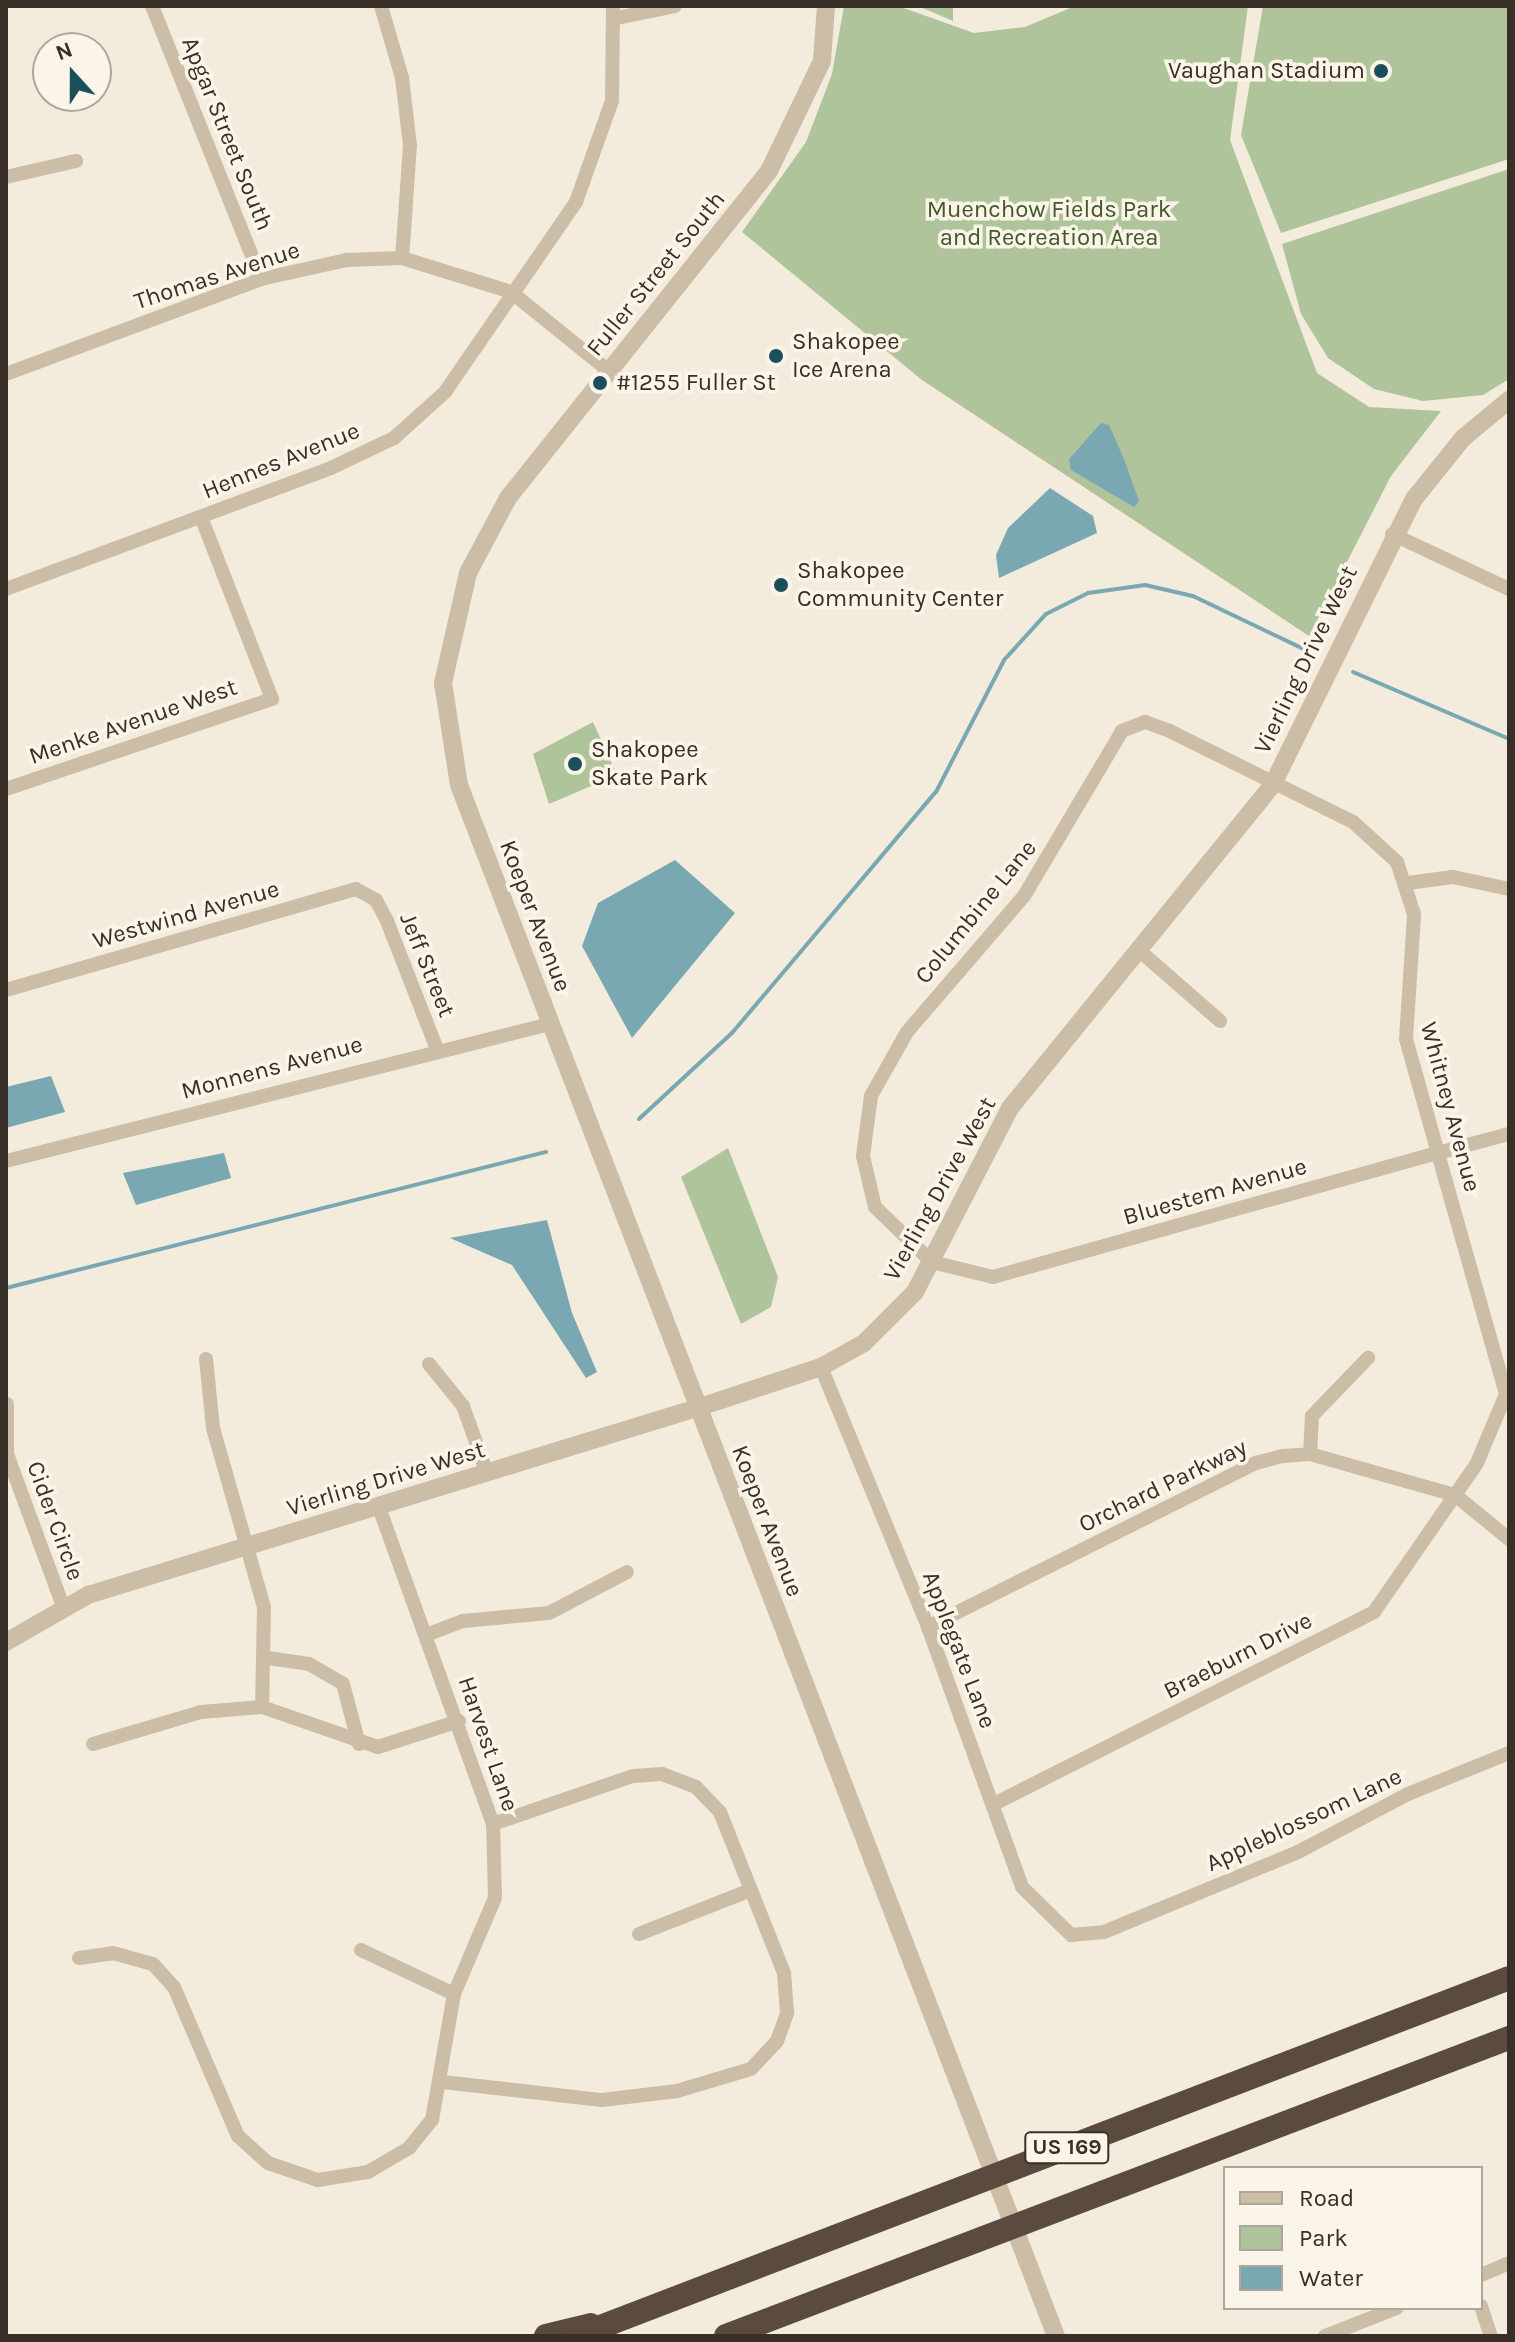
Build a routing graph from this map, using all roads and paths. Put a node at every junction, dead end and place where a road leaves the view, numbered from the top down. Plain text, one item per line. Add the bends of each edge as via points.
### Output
1 (152, 6) edge
2 (381, 6) edge
3 (675, 6) edge
4 (826, 6) edge
5 (615, 12) edge
6 (76, 161) dead end
7 (6, 177) edge
8 (402, 258) junction
9 (261, 279) junction
10 (511, 292) junction
11 (609, 371) junction
12 (6, 374) edge
13 (1509, 400) edge
14 (201, 517) junction
15 (1392, 534) junction
16 (6, 589) edge
17 (1509, 589) edge
18 (1273, 784) junction
19 (459, 785) joint
20 (6, 789) edge
21 (1408, 883) junction
22 (1509, 889) edge
23 (376, 900) joint
24 (1141, 952) junction
25 (6, 990) edge
26 (1220, 1021) dead end
27 (550, 1024) junction
28 (436, 1047) junction
29 (1509, 1134) edge
30 (1438, 1153) junction
31 (6, 1161) edge
32 (932, 1262) junction
33 (1368, 1358) dead end
34 (206, 1359) dead end
35 (429, 1364) dead end
36 (821, 1367) junction
37 (1507, 1394) edge
38 (7, 1404) edge
39 (697, 1408) junction
40 (1310, 1454) junction
41 (487, 1473) junction
42 (1455, 1495) junction
43 (379, 1508) junction
44 (1509, 1539) edge
45 (249, 1546) junction
46 (627, 1572) dead end
47 (63, 1606) junction
48 (928, 1627) junction
49 (426, 1635) junction
50 (6, 1642) edge
51 (268, 1658) junction
52 (262, 1707) junction
53 (459, 1721) junction
54 (93, 1744) dead end
55 (359, 1744) junction
56 (1509, 1753) edge
57 (994, 1804) junction
58 (493, 1824) junction
59 (748, 1891) junction
60 (639, 1934) dead end
61 (1071, 1935) joint
62 (361, 1950) dead end
63 (79, 1958) dead end
64 (1509, 1978) edge
65 (454, 1994) junction
66 (1509, 2038) edge
67 (443, 2082) junction
68 (1509, 2263) edge
69 (1483, 2274) edge
70 (1392, 2310) edge
71 (1482, 2310) edge
72 (624, 2318) junction
73 (546, 2336) edge
74 (577, 2336) edge
75 (726, 2336) edge
76 (1056, 2336) edge
77 (1325, 2336) edge
78 (1491, 2336) edge

1 - 9 street, Apgar Street South
2 - 8 street via 410,145
3 - 5 street
4 - 11 street, Fuller Street South via 822,61 769,171
5 - 10 street, Hennes Avenue via 612,101 576,202
6 - 7 street
8 - 9 street, Thomas Avenue via 347,260
8 - 10 street, Thomas Avenue
9 - 12 street, Thomas Avenue
10 - 11 street, Thomas Avenue
10 - 14 street, Hennes Avenue via 445,392 394,438
11 - 19 street, Fuller Street South via 508,498 468,573 443,683
13 - 15 street, Vierling Drive West via 1463,438
14 - 16 street, Hennes Avenue
14 - 20 street, Menke Avenue West via 272,699
15 - 17 street
15 - 18 street, Vierling Drive West
18 - 21 street, Whitney Avenue via 1379,841
18 - 24 street, Vierling Drive West
18 - 32 street, Columbine Lane via 1145,722 1122,731 1024,896 907,1032 871,1096 863,1156 875,1207
19 - 27 street, Koeper Avenue
21 - 22 street via 1453,877
21 - 30 street, Whitney Avenue via 1414,914 1403,1012
23 - 25 street, Westwind Avenue via 356,889
23 - 28 street, Jeff Street
24 - 26 street
24 - 32 street, Vierling Drive West via 1010,1108
27 - 28 street, Monnens Avenue
27 - 39 street, Koeper Avenue
28 - 31 street, Monnens Avenue
29 - 30 street, Bluestem Avenue
30 - 32 street, Bluestem Avenue via 993,1277
30 - 37 street, Whitney Avenue
32 - 36 street, Vierling Drive West via 915,1292 864,1343
33 - 40 street via 1312,1416
34 - 45 street via 213,1428
35 - 41 street via 463,1406
36 - 39 street, Vierling Drive West
36 - 48 street, Applegate Lane
37 - 42 street, Whitney Avenue via 1499,1423
38 - 47 street, Cider Circle via 7,1454
39 - 41 street, Vierling Drive West
39 - 76 street, Koeper Avenue
40 - 42 street, Orchard Parkway
40 - 48 street, Orchard Parkway via 1256,1463
41 - 43 street, Vierling Drive West
42 - 44 street, Orchard Parkway
42 - 57 street, Braeburn Drive via 1374,1612
43 - 45 street, Vierling Drive West
43 - 49 street, Harvest Lane
45 - 47 street, Vierling Drive West
45 - 51 street
46 - 49 street via 549,1613 463,1621
47 - 50 street, Vierling Drive West
48 - 57 street, Applegate Lane
49 - 53 street, Harvest Lane
51 - 52 street
51 - 55 street via 309,1664 343,1684
52 - 54 street via 201,1712
52 - 55 street
53 - 55 street via 378,1747
53 - 58 street, Harvest Lane
56 - 61 street, Appleblossom Lane via 1408,1794 1284,1858 1104,1932
57 - 61 street, Applegate Lane via 1022,1887
58 - 59 street via 633,1776 662,1774 696,1787 720,1812
58 - 65 street, Harvest Lane via 495,1898
59 - 60 street
59 - 67 street via 784,1973 787,2013 777,2041 751,2069 677,2091 602,2100
62 - 65 street
63 - 67 street, Harvest Lane via 113,1953 153,1964 174,1987 238,2136 268,2163 318,2180 368,2172 409,2148 432,2120
64 - 72 highway, US 169
65 - 67 street, Harvest Lane
66 - 75 highway, US 169
68 - 69 street
70 - 77 street
71 - 78 street
72 - 73 highway
72 - 74 highway, US 169

